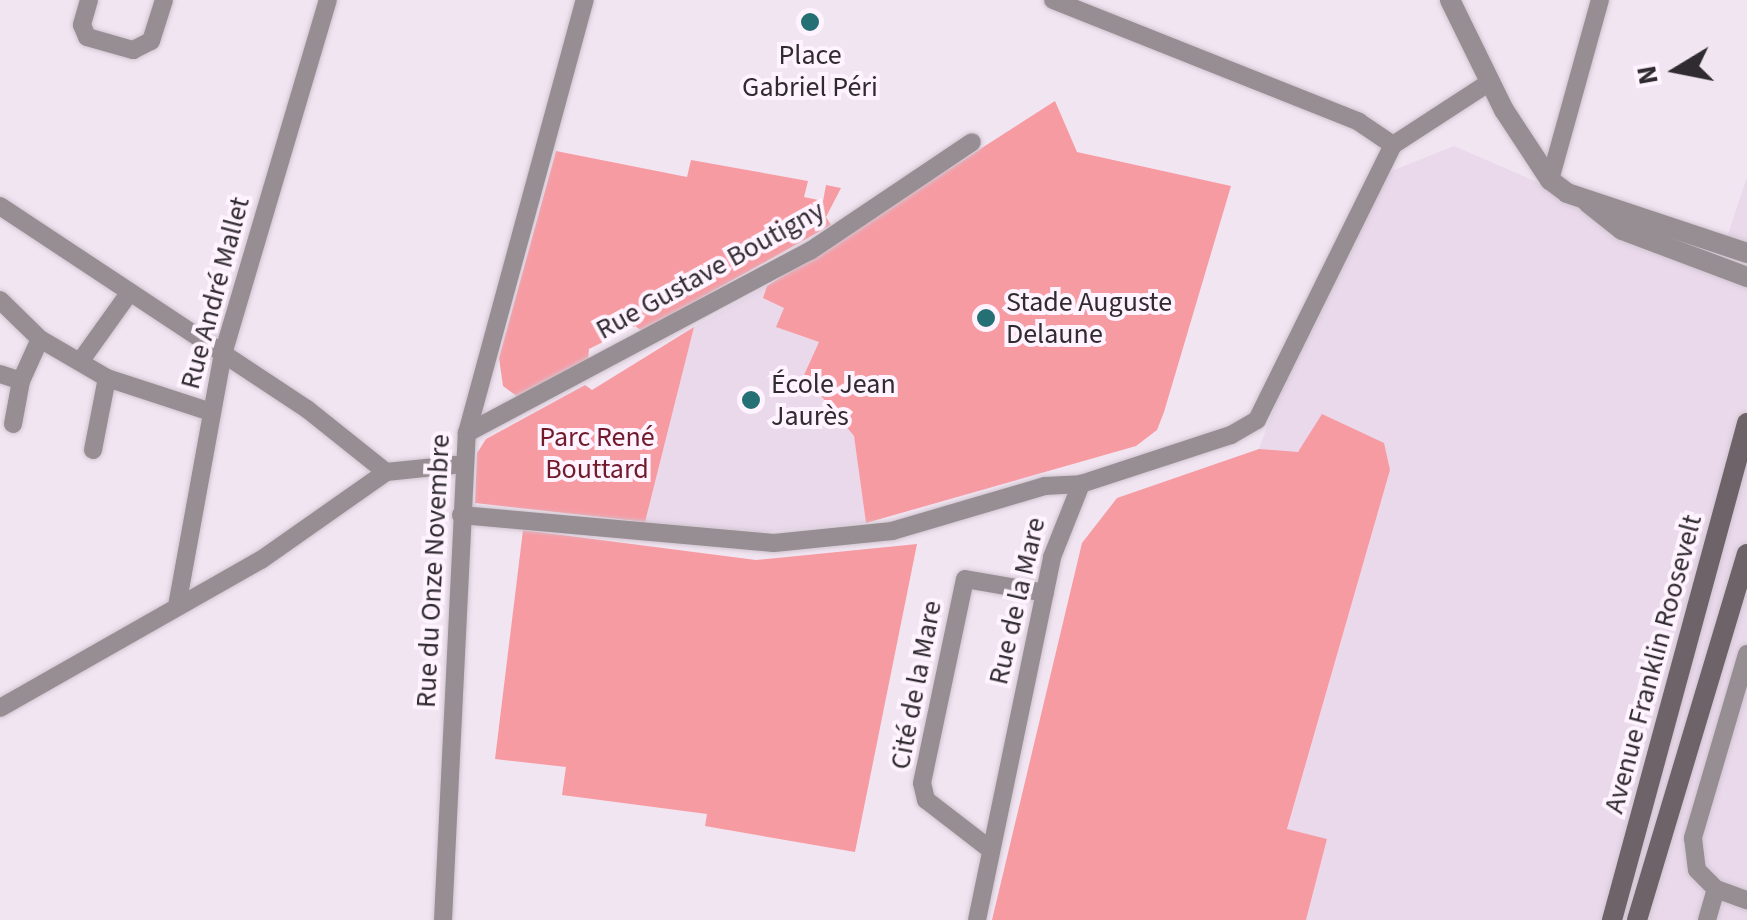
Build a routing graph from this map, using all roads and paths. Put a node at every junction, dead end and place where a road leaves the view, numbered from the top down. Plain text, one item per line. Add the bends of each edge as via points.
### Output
1 (89, 0) edge
2 (164, 0) edge
3 (328, 0) edge
4 (586, 0) edge
5 (1052, 0) edge
6 (1450, 0) edge
7 (1600, 0) edge
8 (1490, 82) junction
9 (972, 142) dead end
10 (1393, 146) junction
11 (1550, 180) junction
12 (1583, 199) junction
13 (0, 206) edge
14 (1747, 252) edge
15 (1747, 277) edge
16 (130, 292) junction
17 (0, 300) edge
18 (40, 339) junction
19 (223, 354) junction
20 (82, 359) junction
21 (0, 374) edge
22 (107, 378) junction
23 (21, 381) junction
24 (211, 412) junction
25 (13, 424) dead end
26 (1747, 424) edge
27 (467, 433) junction
28 (93, 450) dead end
29 (463, 464) junction
30 (386, 472) junction
31 (1081, 484) junction
32 (461, 514) junction
33 (1747, 554) edge
34 (1045, 593) junction
35 (177, 606) junction
36 (1747, 654) edge
37 (0, 708) edge
38 (992, 850) junction
39 (1716, 889) junction
40 (1747, 900) edge
41 (443, 920) edge
42 (977, 920) edge
43 (1612, 920) edge
44 (1637, 920) edge
45 (1707, 920) edge

1 - 2 street via 82,25 87,37 133,50 151,41
3 - 19 street, Rue André Mallet
4 - 27 street, Rue du Onze Novembre
5 - 10 street via 1360,122
6 - 8 street
7 - 11 street
8 - 10 street
8 - 11 street
9 - 27 street, Rue Gustave Boutigny via 810,251
10 - 31 street via 1257,420 1231,435
11 - 12 street
12 - 14 street
12 - 15 street via 1622,230
13 - 16 street
16 - 19 street
16 - 20 street
17 - 18 street
18 - 20 street
18 - 23 street
19 - 24 street, Rue André Mallet
19 - 30 street via 359,446
20 - 22 street
21 - 23 street
22 - 24 street
22 - 28 street
23 - 25 street
24 - 35 street, Rue André Mallet
26 - 43 main road, Avenue Franklin Roosevelt
27 - 29 street, Rue du Onze Novembre
29 - 30 street
29 - 32 street, Rue du Onze Novembre
30 - 35 street via 261,560
31 - 32 street via 1046,486 892,531 774,543
31 - 34 street, Rue de la Mare via 1064,514
32 - 41 street, Rue du Onze Novembre
33 - 44 main road, Avenue Franklin Roosevelt
34 - 38 street, Rue de la Mare
34 - 38 street, Cité de la Mare via 966,579 926,765 926,800
35 - 37 street
36 - 39 street via 1693,838 1697,870
38 - 42 street, Rue de la Mare
39 - 40 street
39 - 45 street

